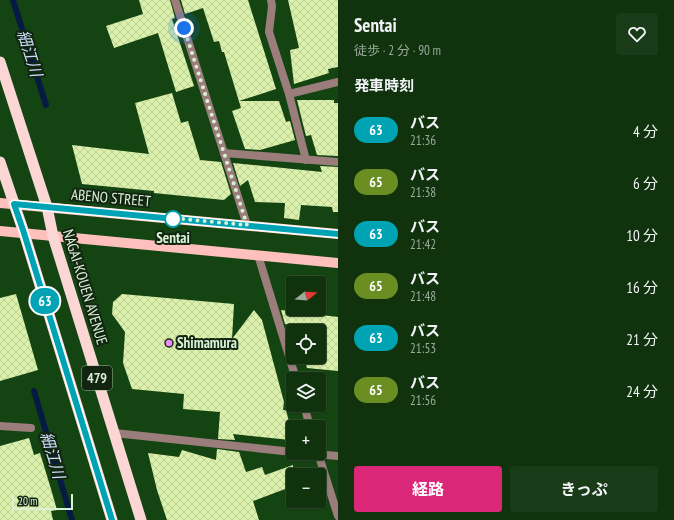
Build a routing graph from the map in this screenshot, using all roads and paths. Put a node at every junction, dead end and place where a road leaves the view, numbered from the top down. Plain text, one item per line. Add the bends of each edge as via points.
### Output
1 (175, 0) edge
2 (271, 0) edge
3 (0, 62) edge
4 (338, 82) edge
5 (289, 94) junction
6 (224, 153) junction
7 (306, 160) junction
8 (0, 162) edge
9 (338, 162) edge
10 (0, 203) edge
11 (14, 204) junction
12 (47, 207) junction
13 (247, 225) junction
14 (0, 230) edge
15 (24, 233) junction
16 (338, 234) edge
17 (54, 236) junction
18 (258, 254) junction
19 (338, 263) edge
20 (294, 372) edge
21 (0, 426) edge
22 (30, 428) dead end
23 (114, 433) junction
24 (286, 451) edge
25 (326, 455) edge
26 (338, 456) edge
27 (321, 460) edge
28 (338, 516) edge
29 (112, 520) edge
30 (141, 520) edge

1 - 6 street
2 - 5 street via 269,32
3 - 12 highway, NAGAI-KOUEN AVENUE / 479
4 - 5 street
5 - 7 street
6 - 7 street
6 - 13 street
7 - 9 street
8 - 11 highway, 479
10 - 11 main road, ABENO STREET
11 - 12 main road, ABENO STREET
11 - 15 highway, 479
12 - 13 main road, ABENO STREET
12 - 17 highway, NAGAI-KOUEN AVENUE / 479
13 - 16 main road, ABENO STREET
14 - 15 main road
15 - 17 main road
15 - 29 highway, 479
17 - 18 main road
17 - 23 highway, NAGAI-KOUEN AVENUE / 479
18 - 19 main road
18 - 20 street
21 - 22 street
23 - 24 street
23 - 30 highway, NAGAI-KOUEN AVENUE / 479
25 - 26 street
27 - 28 street

